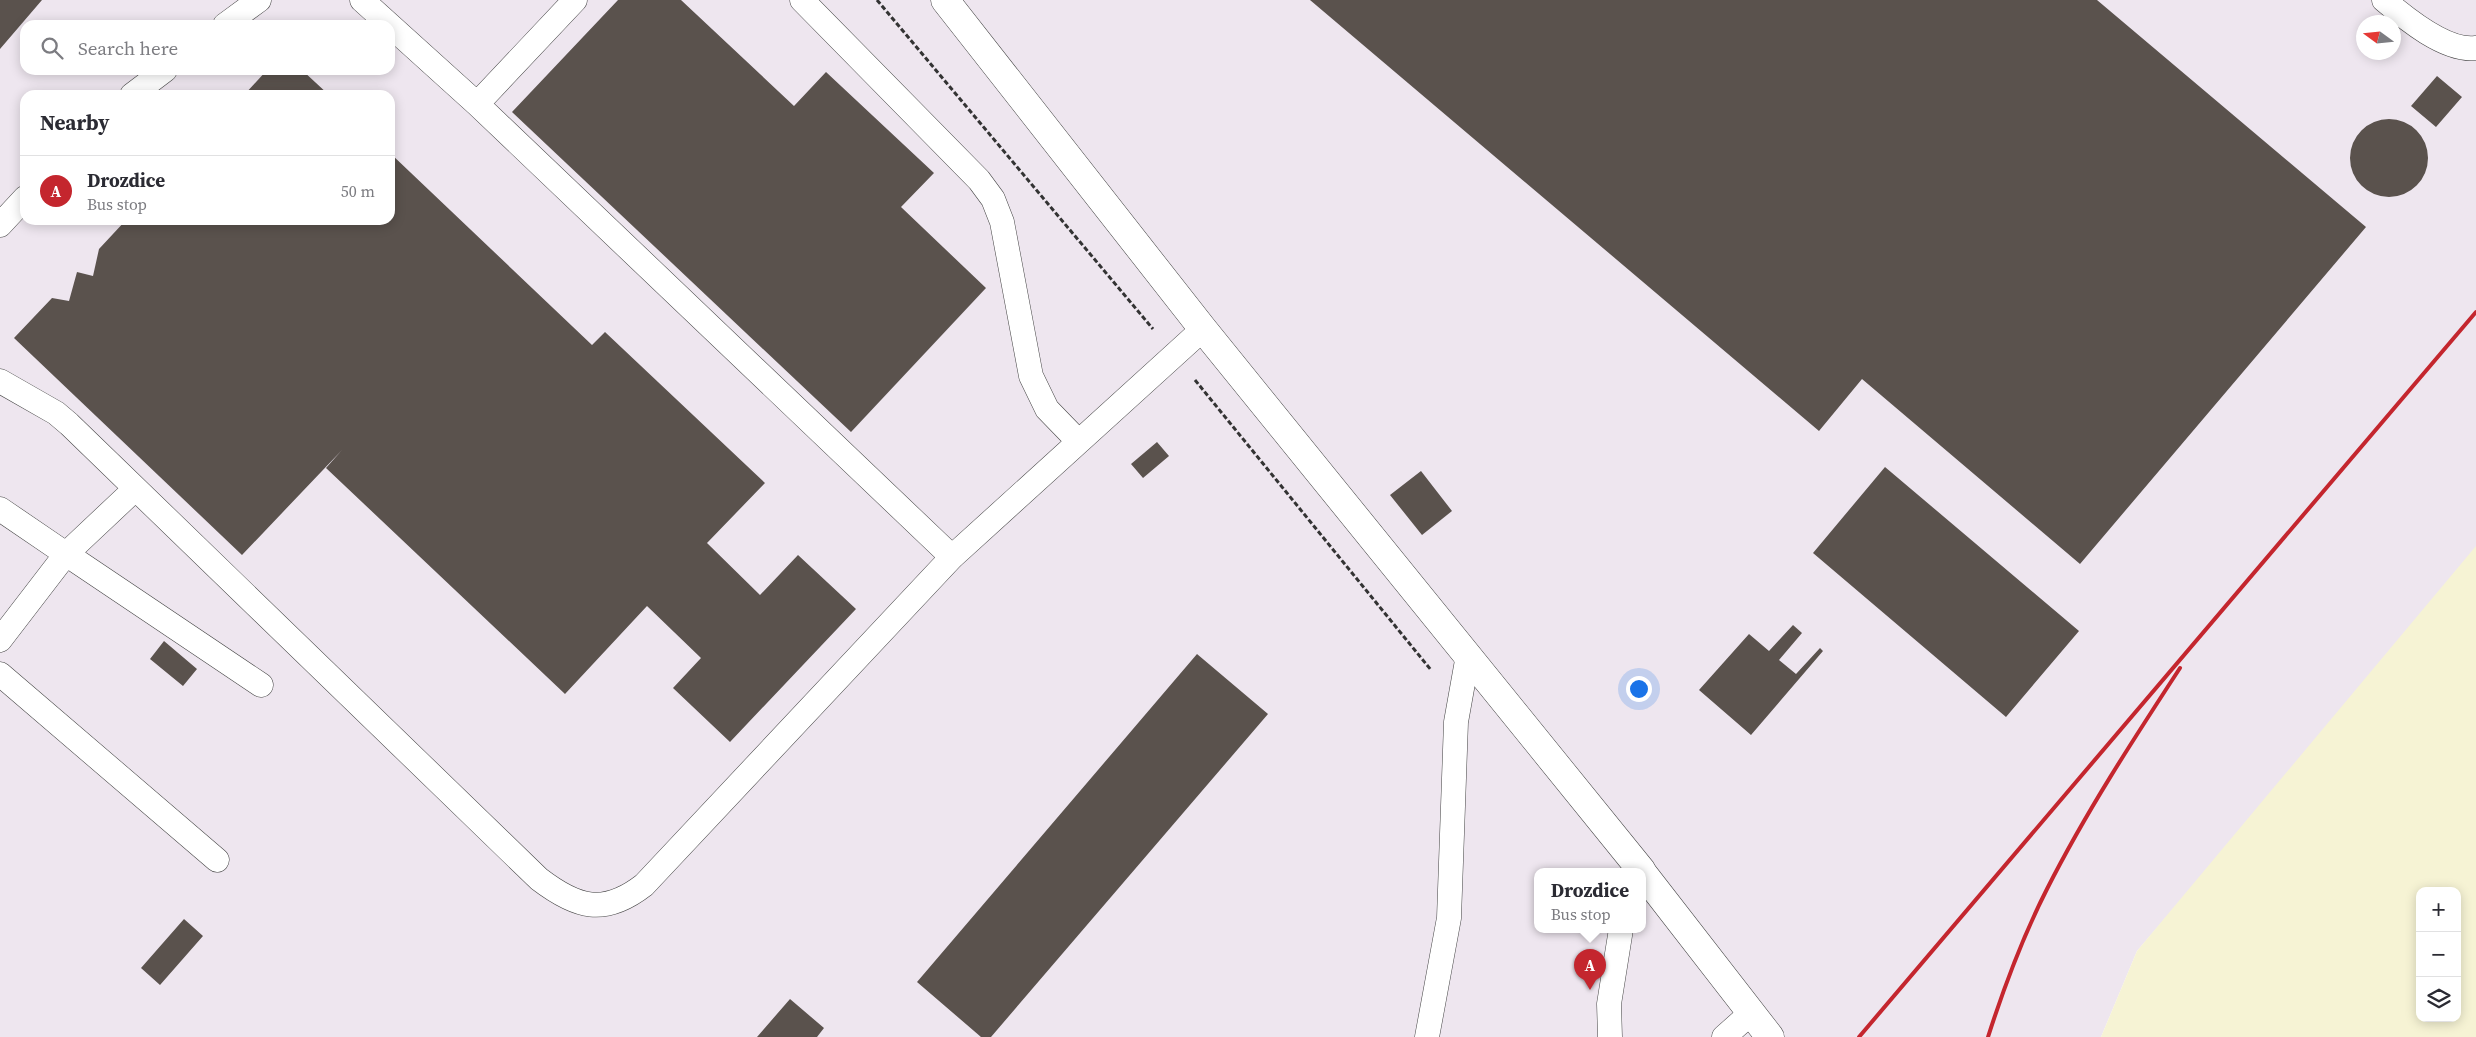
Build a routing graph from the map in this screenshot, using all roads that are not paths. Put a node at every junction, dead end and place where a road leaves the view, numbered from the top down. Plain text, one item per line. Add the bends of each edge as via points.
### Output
1 (259, 0) edge
2 (362, 0) edge
3 (575, 0) edge
4 (802, 0) edge
5 (945, 0) edge
6 (2384, 0) edge
7 (232, 20) edge
8 (384, 20) edge
9 (395, 30) edge
10 (2476, 48) edge
11 (158, 75) edge
12 (139, 90) edge
13 (477, 104) junction
14 (20, 203) edge
15 (0, 224) edge
16 (1204, 329) junction
17 (0, 381) edge
18 (1078, 441) junction
19 (135, 489) junction
20 (0, 509) edge
21 (66, 554) junction
22 (952, 556) junction
23 (0, 640) edge
24 (1468, 655) junction
25 (0, 674) edge
26 (261, 685) dead end
27 (217, 860) dead end
28 (1637, 868) edge
29 (1646, 879) edge
30 (1620, 933) edge
31 (1751, 1013) junction
32 (1427, 1037) edge
33 (1610, 1037) edge
34 (1724, 1037) edge
35 (1770, 1037) edge

1 - 7 lane
2 - 8 lane
3 - 13 lane
4 - 18 lane via 979,180 993,199 1002,222 1031,376 1047,409
5 - 16 street
6 - 10 lane via 2439,38
9 - 13 lane
11 - 12 lane
13 - 22 lane
14 - 15 lane
16 - 18 lane
16 - 24 street
17 - 19 lane via 56,413
18 - 22 lane
19 - 21 lane
19 - 22 lane via 539,879 559,894 593,905 612,904 644,885
20 - 21 lane
21 - 23 lane
21 - 26 lane
24 - 28 street
24 - 32 lane via 1456,722 1449,918
25 - 27 lane
29 - 31 street
30 - 33 lane via 1610,1004
31 - 34 lane
31 - 35 street

